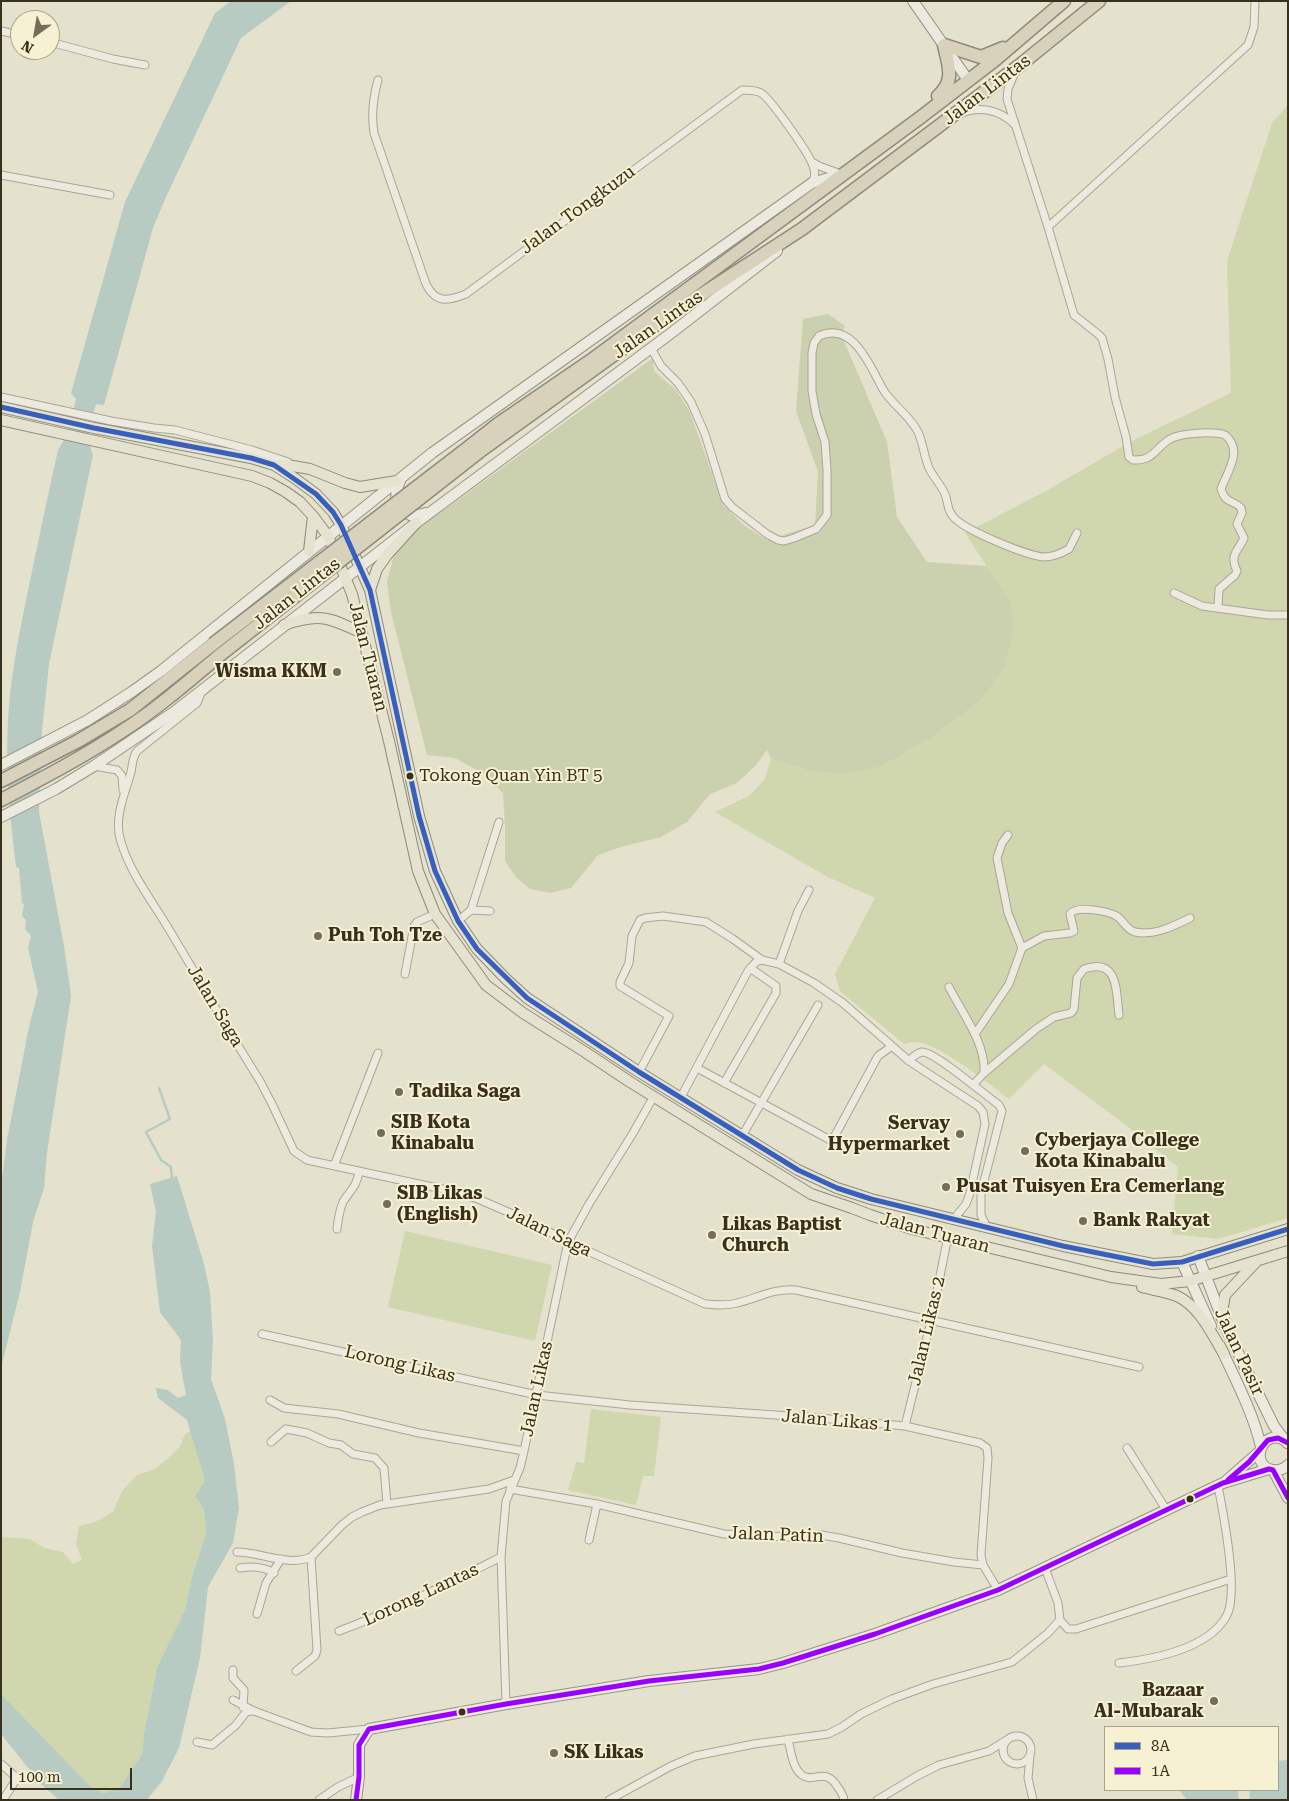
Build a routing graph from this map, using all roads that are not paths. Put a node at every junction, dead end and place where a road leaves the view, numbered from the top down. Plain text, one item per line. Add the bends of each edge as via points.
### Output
1 (913, 1) edge
2 (1064, 1) edge
3 (1099, 1) edge
4 (1255, 1) edge
5 (1021, 39) junction
6 (1048, 43) junction
7 (60, 45) edge
8 (944, 45) junction
9 (146, 65) dead end
10 (1020, 65) junction
11 (378, 80) dead end
12 (968, 80) junction
13 (921, 116) junction
14 (947, 121) junction
15 (1016, 126) junction
16 (812, 162) junction
17 (843, 174) junction
18 (1, 175) edge
19 (812, 183) junction
20 (110, 195) dead end
21 (1048, 227) junction
22 (802, 229) junction
23 (651, 348) junction
24 (1, 396) edge
25 (1, 406) edge
26 (1, 420) edge
27 (477, 448) junction
28 (260, 453) junction
29 (274, 465) junction
30 (310, 469) junction
31 (399, 479) junction
32 (430, 512) junction
33 (313, 516) junction
34 (416, 522) junction
35 (341, 525) junction
36 (1077, 533) dead end
37 (328, 536) junction
38 (309, 551) junction
39 (359, 566) junction
40 (282, 573) junction
41 (345, 578) junction
42 (370, 590) junction
43 (1174, 593) dead end
44 (308, 607) junction
45 (1218, 607) junction
46 (1288, 615) edge
47 (284, 625) junction
48 (362, 633) junction
49 (216, 649) junction
50 (202, 691) junction
51 (408, 763) junction
52 (3, 764) edge
53 (94, 766) junction
54 (394, 767) junction
55 (2, 780) edge
56 (124, 793) junction
57 (1, 800) edge
58 (1, 817) edge
59 (499, 822) dead end
60 (1008, 835) dead end
61 (810, 890) dead end
62 (471, 910) junction
63 (490, 911) dead end
64 (435, 914) junction
65 (1190, 918) dead end
66 (458, 921) junction
67 (1022, 948) junction
68 (762, 960) junction
69 (779, 964) junction
70 (750, 968) junction
71 (405, 974) dead end
72 (949, 987) dead end
73 (818, 1005) dead end
74 (544, 1009) junction
75 (1119, 1015) dead end
76 (975, 1034) junction
77 (892, 1046) junction
78 (378, 1053) dead end
79 (909, 1061) junction
80 (697, 1068) junction
81 (639, 1072) junction
82 (984, 1073) junction
83 (724, 1083) junction
84 (973, 1086) junction
85 (654, 1096) junction
86 (682, 1097) junction
87 (761, 1103) junction
88 (742, 1136) junction
89 (334, 1166) junction
90 (359, 1171) junction
91 (953, 1220) junction
92 (987, 1228) junction
93 (337, 1229) dead end
94 (1288, 1229) edge
95 (948, 1236) junction
96 (568, 1242) junction
97 (1288, 1251) edge
98 (1198, 1256) junction
99 (1182, 1262) junction
100 (1256, 1262) junction
101 (1205, 1277) junction
102 (1118, 1279) junction
103 (1190, 1281) junction
104 (931, 1321) junction
105 (1225, 1326) junction
106 (262, 1334) dead end
107 (1224, 1354) junction
108 (1138, 1367) dead end
109 (537, 1396) junction
110 (270, 1400) dead end
111 (905, 1426) junction
112 (271, 1442) dead end
113 (1288, 1443) edge
114 (1127, 1448) dead end
115 (1260, 1449) junction
116 (524, 1451) junction
117 (1288, 1465) edge
118 (1271, 1470) junction
119 (514, 1480) junction
120 (1221, 1485) junction
121 (510, 1489) junction
122 (1288, 1498) edge
123 (388, 1504) junction
124 (598, 1504) junction
125 (1167, 1511) junction
126 (589, 1540) dead end
127 (237, 1552) dead end
128 (311, 1557) junction
129 (501, 1557) junction
130 (281, 1559) junction
131 (983, 1565) junction
132 (240, 1568) dead end
133 (1044, 1568) junction
134 (274, 1573) junction
135 (1231, 1579) junction
136 (998, 1590) junction
137 (258, 1614) dead end
138 (1060, 1620) junction
139 (339, 1631) dead end
140 (1119, 1663) dead end
141 (233, 1670) dead end
142 (296, 1671) dead end
143 (233, 1700) dead end
144 (506, 1704) junction
145 (243, 1707) junction
146 (252, 1711) junction
147 (368, 1729) junction
148 (1010, 1738) junction
149 (788, 1739) junction
150 (197, 1742) dead end
151 (989, 1751) junction
152 (1030, 1756) junction
153 (1007, 1758) junction
154 (1014, 1763) junction
155 (1, 1764) edge
156 (359, 1777) junction
157 (1028, 1778) junction
158 (622, 1792) junction
159 (3, 1800) edge
160 (319, 1800) edge
161 (356, 1800) edge
162 (609, 1800) edge
163 (628, 1800) edge
164 (844, 1800) edge
165 (877, 1800) edge
166 (1033, 1800) edge

1 - 8 street
2 - 5 highway, Jalan Lintas
3 - 6 highway, Jalan Lintas
4 - 21 street via 1254,27 1248,45
5 - 8 highway via 981,57
5 - 12 highway, Jalan Lintas
6 - 10 highway, Jalan Lintas
6 - 12 highway via 993,80 977,84
7 - 9 street
8 - 12 street
8 - 13 highway via 950,78
10 - 14 highway, Jalan Lintas
10 - 15 street via 1007,93
11 - 16 street, Jalan Tongkuzu via 374,91 374,133 426,284 436,298 449,300 466,294 742,90 761,93 770,102
12 - 13 highway, Jalan Lintas
13 - 17 highway, Jalan Lintas
14 - 15 street via 964,112 987,110 1003,114
14 - 22 highway, Jalan Lintas
15 - 21 street
16 - 17 street
16 - 19 street via 815,175
17 - 19 street
17 - 27 highway, Jalan Lintas via 498,424
18 - 20 street
19 - 31 street
21 - 45 street via 1074,315 1102,338 1129,456 1133,460 1146,459 1168,440 1193,434 1225,434 1232,444 1233,462 1221,489 1229,502 1241,508 1237,524 1244,538 1234,553 1237,571 1219,589
22 - 23 street via 748,275
22 - 27 highway, Jalan Lintas
23 - 32 street
23 - 36 street via 661,366 691,402 705,434 724,499 778,540 794,538 816,529 827,515 826,452 812,391 812,353 820,336 833,332 848,339 862,352 885,391 910,420 918,433 930,470 945,494 948,509 958,523 1033,556 1046,557 1069,549
24 - 28 street via 111,421 175,430
25 - 29 main road, Jalan Tuaran
26 - 33 main road, Jalan Tuaran via 270,482 300,502
27 - 49 highway, Jalan Lintas, bridge
28 - 29 street
28 - 30 street
29 - 30 main road
29 - 35 main road, Jalan Tuaran via 316,494
30 - 31 main road via 360,487
31 - 32 street via 396,497 401,509 413,516
31 - 35 street
32 - 34 street
33 - 37 main road, Jalan Tuaran
33 - 38 main road
34 - 39 street
34 - 42 main road via 386,555
35 - 37 street
35 - 39 main road, Jalan Tuaran
37 - 38 street
37 - 41 main road, Jalan Tuaran
38 - 40 street
39 - 41 street
39 - 42 main road, Jalan Tuaran
40 - 44 street via 292,572 306,584
40 - 52 street via 133,691 88,720
41 - 44 street
41 - 48 main road, Jalan Tuaran
42 - 51 main road, Jalan Tuaran
43 - 45 street via 1202,606
44 - 47 street
45 - 46 street
47 - 48 main road via 316,617
47 - 50 street
48 - 54 main road, Jalan Tuaran
49 - 55 highway via 130,710
49 - 57 highway via 158,705 125,729 41,780
50 - 53 street
50 - 56 street, Jalan Saga via 197,703 137,751
51 - 54 main road
51 - 66 main road, Jalan Tuaran via 435,871
53 - 56 street, Jalan Saga via 118,770
53 - 58 street
54 - 64 main road, Jalan Tuaran via 418,871
56 - 89 street, Jalan Saga via 118,830 137,879 260,1081 294,1151 306,1160
59 - 62 street
60 - 67 street via 997,858 1008,913
61 - 69 street via 798,911
62 - 63 street
62 - 66 street
64 - 71 street via 414,926
64 - 85 main road, Jalan Tuaran via 486,985 523,1014
65 - 67 street via 1160,930 1137,932 1110,914 1075,910 1070,914 1074,931 1070,934 1044,936
66 - 74 main road, Jalan Tuaran via 498,972
67 - 76 street via 1009,984
68 - 69 street
68 - 70 street
68 - 81 street via 706,922 663,916 640,920 632,936 629,963 620,986 669,1016
69 - 77 street via 832,995
70 - 80 street
70 - 83 street via 776,986 776,993
72 - 76 street
73 - 87 street
74 - 81 main road, Jalan Tuaran
74 - 85 main road via 554,1022 652,1086
75 - 82 street via 1114,976 1106,969 1084,969 1077,978 1071,1013 1054,1017 1042,1025
76 - 82 street via 983,1056
77 - 79 street
77 - 87 street via 878,1056 832,1141
78 - 89 street
79 - 84 street via 915,1054 924,1052
79 - 91 street via 978,1106 986,1119 970,1193
80 - 83 street
80 - 86 street
81 - 86 main road, Jalan Tuaran
82 - 84 street
83 - 87 street
84 - 92 street via 1002,1110 980,1193 981,1215
85 - 95 main road, Jalan Tuaran via 811,1194 912,1229
85 - 96 street, Jalan Likas
86 - 88 main road, Jalan Tuaran
87 - 88 street
88 - 91 main road, Jalan Tuaran via 798,1170 837,1188
89 - 90 street, Jalan Saga
90 - 93 street via 357,1184 340,1208
90 - 96 street, Jalan Saga via 462,1194 531,1222
91 - 92 main road, Jalan Tuaran
92 - 99 main road, Jalan Tuaran via 1144,1262
94 - 98 main road, Jalan Tuaran
95 - 102 main road, Jalan Tuaran
95 - 104 street, Jalan Likas 2
96 - 104 street, Jalan Saga via 705,1304 736,1304 783,1288
96 - 109 street, Jalan Likas
97 - 100 main road, Jalan Tuaran
98 - 99 main road, Jalan Tuaran
98 - 101 street, Jalan Pasir
99 - 103 street, Jalan Pasir
100 - 101 main road, Jalan Tuaran
100 - 105 main road via 1225,1295
101 - 103 main road, Jalan Tuaran
101 - 105 street, Jalan Pasir
102 - 103 main road, Jalan Tuaran via 1161,1284
102 - 107 main road via 1176,1296 1190,1304
103 - 107 street, Jalan Pasir
104 - 108 street, Jalan Saga
104 - 111 street, Jalan Likas 2
105 - 113 street, Jalan Pasir via 1274,1426
106 - 109 street, Lorong Likas
107 - 115 street, Jalan Pasir via 1250,1413
109 - 111 street, Jalan Likas 1
109 - 116 street, Jalan Likas
110 - 116 street via 284,1408 338,1414 419,1434
111 - 131 street, Jalan Likas 1 via 980,1443 987,1448 981,1543
112 - 123 street via 286,1429 296,1430 354,1454 375,1458 384,1468
113 - 115 street via 1273,1438
114 - 125 street
115 - 118 street, Jalan Pasir via 1261,1462
115 - 120 street
116 - 119 street, Jalan Likas
117 - 118 street
118 - 120 street
118 - 122 street
119 - 121 street, Jalan Likas
119 - 123 street via 489,1489
120 - 125 street
120 - 135 street
121 - 124 street, Jalan Patin
121 - 129 street, Jalan Likas
123 - 128 street via 352,1517
124 - 126 street
124 - 131 street, Jalan Patin via 724,1534 789,1538 821,1535 902,1553
125 - 133 street
127 - 130 street
128 - 130 street
128 - 142 street via 317,1650 315,1656
129 - 139 street, Lorong Lantas via 391,1612
129 - 144 street, Jalan Likas
130 - 134 street
131 - 136 street, Jalan Likas 1
132 - 134 street via 251,1566
133 - 136 street
133 - 138 street via 1058,1603
134 - 137 street via 266,1583
135 - 138 street via 1076,1629 1068,1629
135 - 140 street via 1227,1615 1215,1630 1196,1643 1161,1656
136 - 144 street via 783,1664
138 - 149 street via 1012,1662 892,1698 828,1734
141 - 145 street via 233,1678 244,1690
143 - 145 street
144 - 147 street
145 - 146 street
146 - 147 street via 311,1732
146 - 150 street via 246,1712 212,1745
147 - 156 street via 359,1745
148 - 151 street
148 - 152 street via 1018,1736 1026,1740 1031,1747
148 - 153 street via 1004,1750
149 - 158 street via 695,1756
149 - 164 street via 796,1768 803,1776 820,1775 832,1779
151 - 153 street
151 - 165 street via 939,1765
152 - 154 street via 1023,1762
152 - 157 street
153 - 154 street
154 - 157 street
155 - 159 street via 16,1778
156 - 160 street
156 - 161 street
157 - 166 street
158 - 162 street
158 - 163 street

